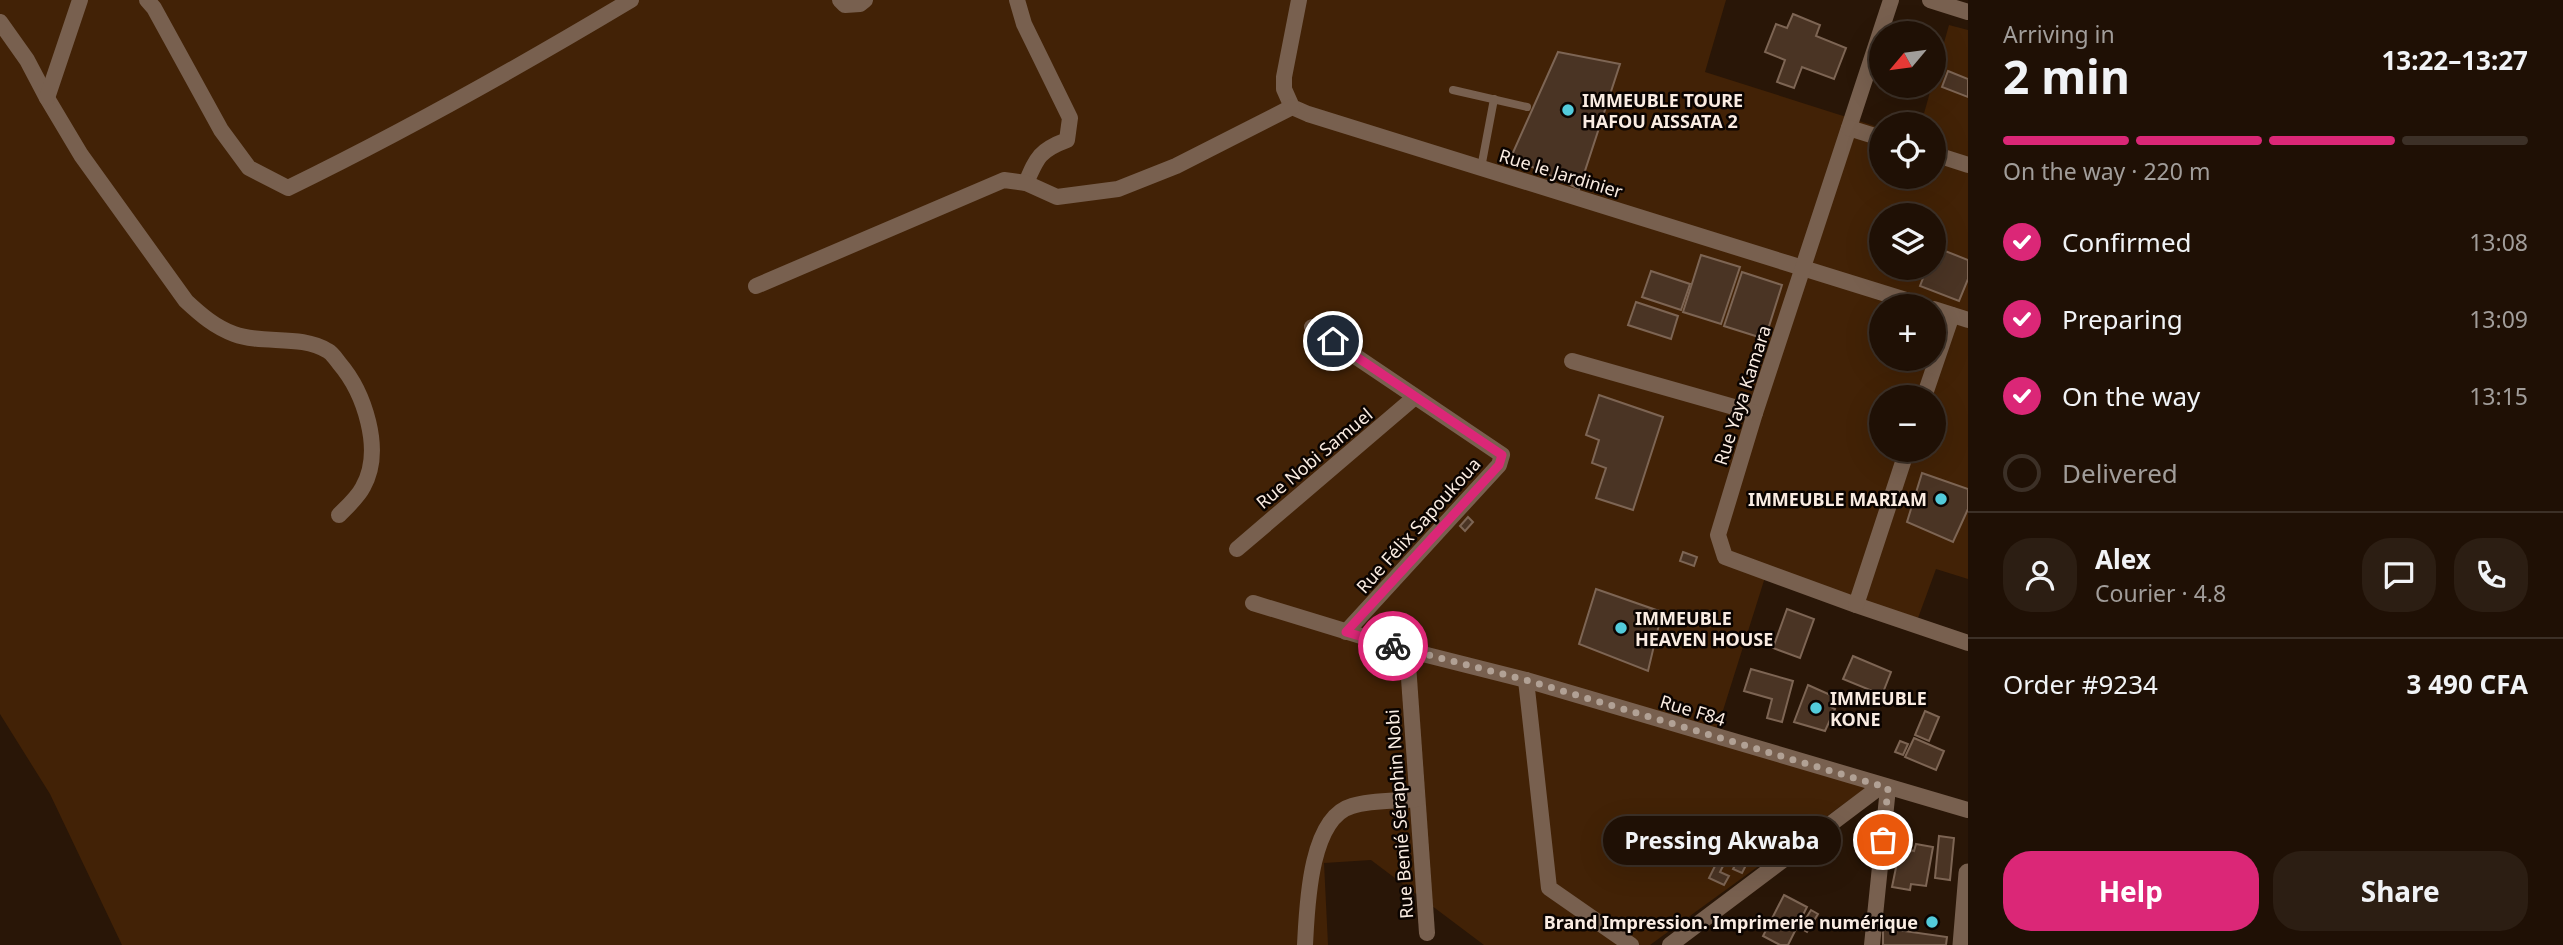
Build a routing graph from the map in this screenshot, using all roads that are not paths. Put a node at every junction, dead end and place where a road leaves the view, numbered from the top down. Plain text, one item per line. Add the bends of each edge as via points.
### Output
1 (80, 0) edge
2 (147, 0) edge
3 (631, 0) edge
4 (840, 0) edge
5 (865, 0) edge
6 (1017, 0) edge
7 (1299, 0) edge
8 (1891, 0) edge
9 (1930, 0) edge
10 (1968, 12) edge
11 (0, 22) edge
12 (1453, 90) dead end
13 (47, 98) junction
14 (1494, 99) junction
15 (1292, 107) junction
16 (1527, 107) dead end
17 (1849, 128) junction
18 (1869, 134) edge
19 (1946, 158) edge
20 (1968, 165) edge
21 (1481, 168) junction
22 (1026, 183) junction
23 (1804, 268) junction
24 (757, 286) dead end
25 (1887, 294) edge
26 (1946, 313) edge
27 (1951, 314) junction
28 (1968, 320) edge
29 (1312, 327) dead end
30 (1572, 361) dead end
31 (1928, 385) edge
32 (1416, 397) junction
33 (1755, 413) junction
34 (1903, 462) edge
35 (339, 516) dead end
36 (1237, 549) dead end
37 (1253, 603) dead end
38 (1856, 605) junction
39 (1346, 632) junction
40 (1968, 643) edge
41 (1407, 650) junction
42 (1526, 680) junction
43 (1884, 787) junction
44 (1417, 799) junction
45 (1968, 810) edge
46 (1968, 873) edge
47 (1427, 933) dead end
48 (1305, 945) edge
49 (1631, 945) edge
50 (1670, 945) edge
51 (1872, 945) edge
52 (1962, 945) edge

1 - 13 street
2 - 3 street via 221,130 249,169 288,188 376,145
4 - 5 street via 845,5
6 - 22 street via 1070,118 1067,140 1037,157
7 - 15 street via 1284,76
8 - 17 street, Rue Yaya Kamara
9 - 10 street
11 - 13 street
12 - 14 lane
13 - 35 street via 81,155 186,301 207,320 235,334 301,342 329,351 351,376 371,434 370,464 364,487
14 - 16 lane
14 - 21 lane
15 - 21 street, Rue le Jardinier
15 - 22 street via 1176,166 1118,189 1057,197
17 - 18 street
17 - 23 street, Rue Yaya Kamara
19 - 20 street
21 - 23 street, Rue le Jardinier
22 - 24 street via 1004,180
23 - 25 street, Rue le Jardinier
23 - 33 street, Rue Yaya Kamara
26 - 27 street
27 - 28 street
27 - 31 street
29 - 32 street, Rue Félix Sapoukoua
30 - 33 street
32 - 36 street, Rue Nobi Samuel
32 - 39 street, Rue Félix Sapoukoua via 1502,455 1499,465
33 - 38 street, Rue Yaya Kamara via 1718,535 1725,557
34 - 38 street
37 - 39 street, Rue F84
38 - 40 street, Rue Yaya Kamara
39 - 41 street, Rue F84
41 - 42 street, Rue F84
41 - 44 street, Rue Benié Séraphin Nobi
42 - 43 street, Rue F84
42 - 49 street via 1549,888
43 - 45 street, Rue F84
43 - 50 street
43 - 51 street
44 - 47 street, Rue Benié Séraphin Nobi
44 - 48 street via 1350,806 1328,827 1309,888
46 - 52 street

